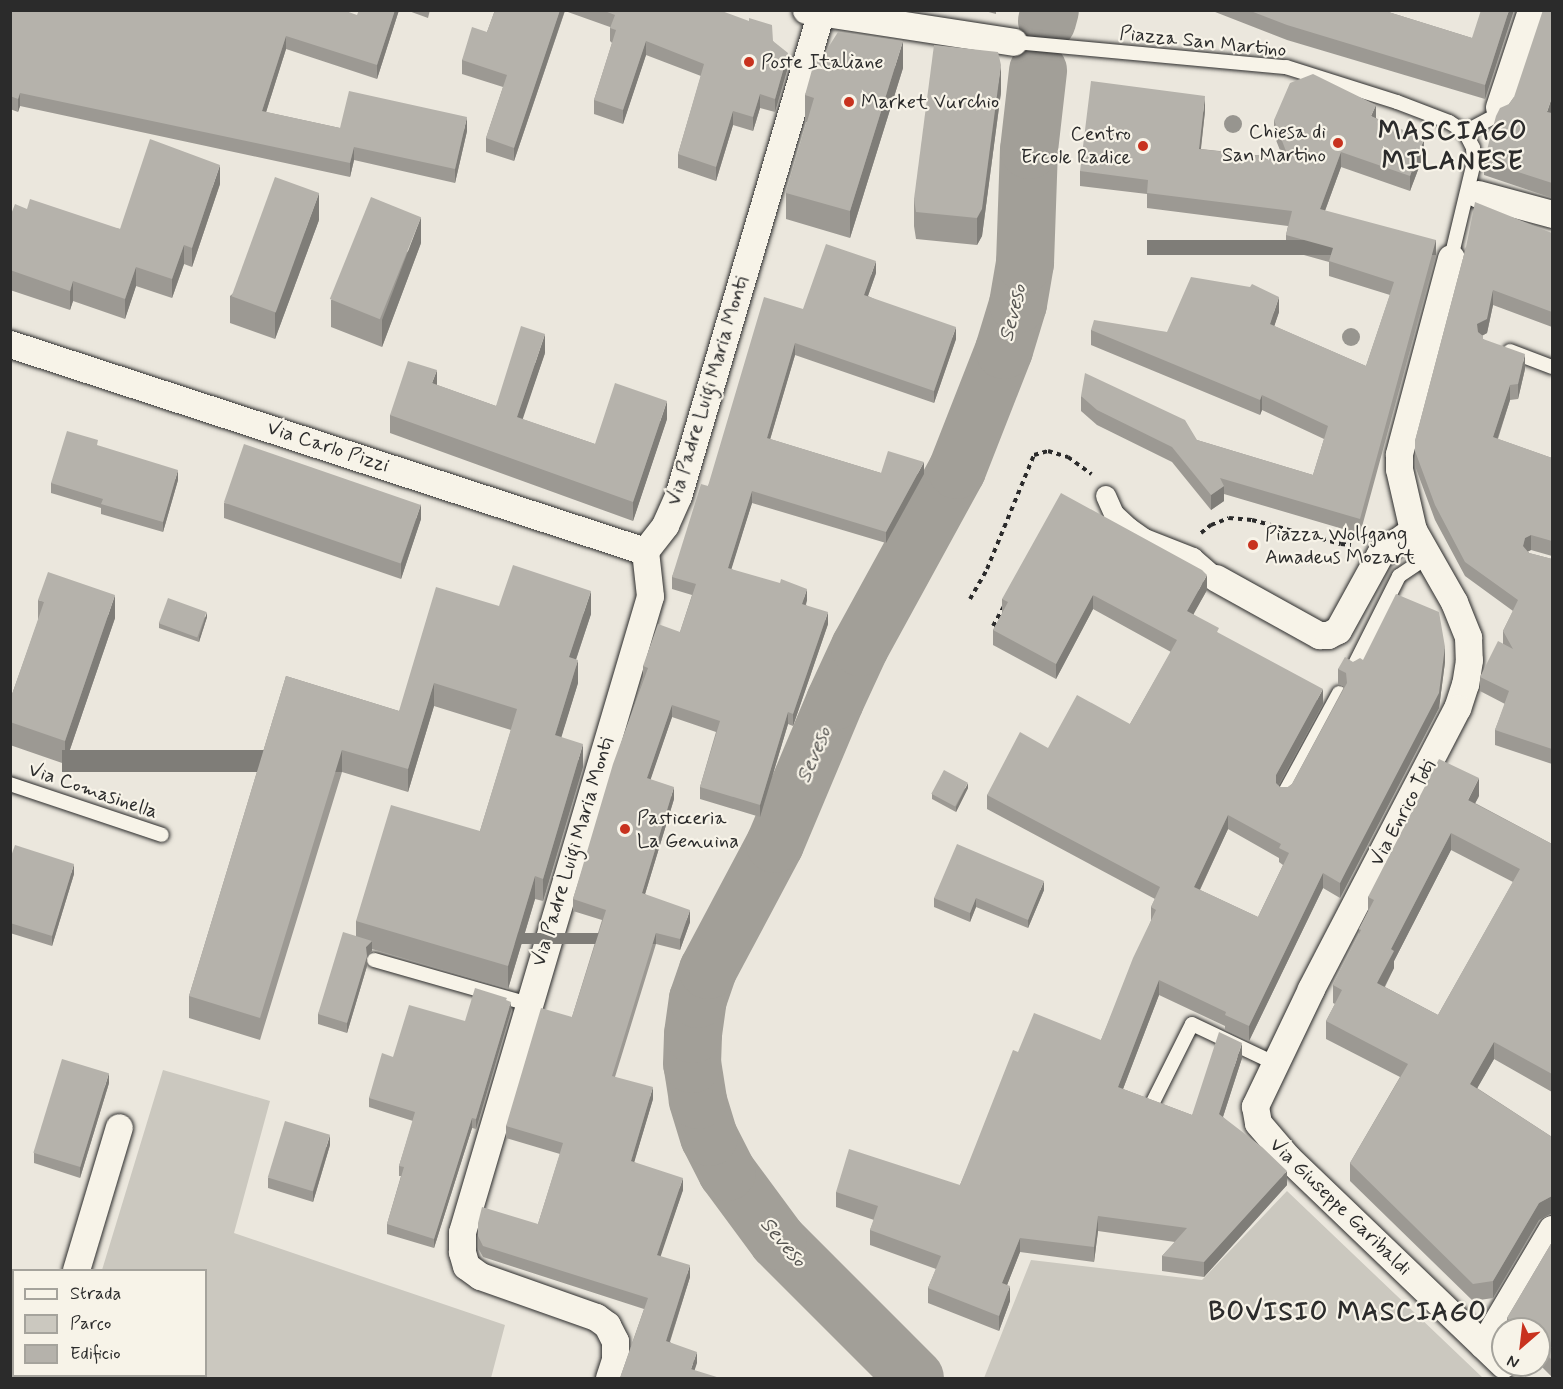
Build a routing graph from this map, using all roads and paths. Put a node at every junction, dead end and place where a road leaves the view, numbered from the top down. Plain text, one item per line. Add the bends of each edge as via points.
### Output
1 (1531, 10) edge
2 (813, 13) edge
3 (1014, 42) joint
4 (1499, 107) joint
5 (1465, 132) junction
6 (1474, 193) junction
7 (1552, 214) edge
8 (1451, 258) joint
9 (10, 344) edge
10 (1496, 346) edge
11 (1552, 367) edge
12 (1085, 468) dead end
13 (1106, 496) dead end
14 (1413, 530) junction
15 (645, 551) junction
16 (1380, 554) junction
17 (1427, 557) junction
18 (1193, 558) junction
19 (1216, 578) joint
20 (1010, 596) edge
21 (970, 599) dead end
22 (993, 626) edge
23 (1353, 668) edge
24 (1339, 693) edge
25 (10, 784) edge
26 (1284, 794) edge
27 (162, 835) dead end
28 (374, 960) edge
29 (528, 1004) junction
30 (1274, 1063) junction
31 (1153, 1102) edge
32 (1258, 1123) joint
33 (119, 1127) dead end
34 (1552, 1229) edge
35 (76, 1269) edge
36 (1483, 1345) junction
37 (1491, 1353) edge
38 (609, 1378) edge

1 - 4 street
2 - 3 street
2 - 15 street, Via Padre Luigi Maria Monti via 678,496 665,525
3 - 5 lane, Piazza San Martino via 1286,67 1396,102
4 - 5 lane via 1493,117
5 - 6 lane via 1473,148
6 - 7 street
6 - 8 lane
8 - 14 street, Via Enrico Toti via 1439,331 1399,454
9 - 15 street, Via Carlo Pizzi
10 - 11 lane
12 - 21 path via 1048,451 1034,454 987,568
13 - 18 street via 1114,514 1129,528 1145,539
14 - 16 street
14 - 17 street, Via Enrico Toti
15 - 29 street, Via Padre Luigi Maria Monti via 650,596
16 - 18 path via 1363,545 1341,544 1252,520 1229,518 1200,534 1192,545
16 - 19 street via 1338,630 1328,635 1319,635
17 - 23 lane via 1399,576
17 - 30 street, Via Enrico Toti via 1454,602 1467,637 1466,684
18 - 19 street
20 - 22 path
24 - 26 lane
25 - 27 lane, Via Comasinella
28 - 29 lane
29 - 38 street, Via Padre Luigi Maria Monti via 462,1232 462,1252 466,1266 480,1276 596,1317 607,1325 615,1341
30 - 31 lane via 1192,1024
30 - 32 street, Via Enrico Toti via 1255,1106
32 - 36 street, Via Giuseppe Garibaldi via 1287,1158
33 - 35 street
34 - 36 street
36 - 37 street, Via Giuseppe Garibaldi

